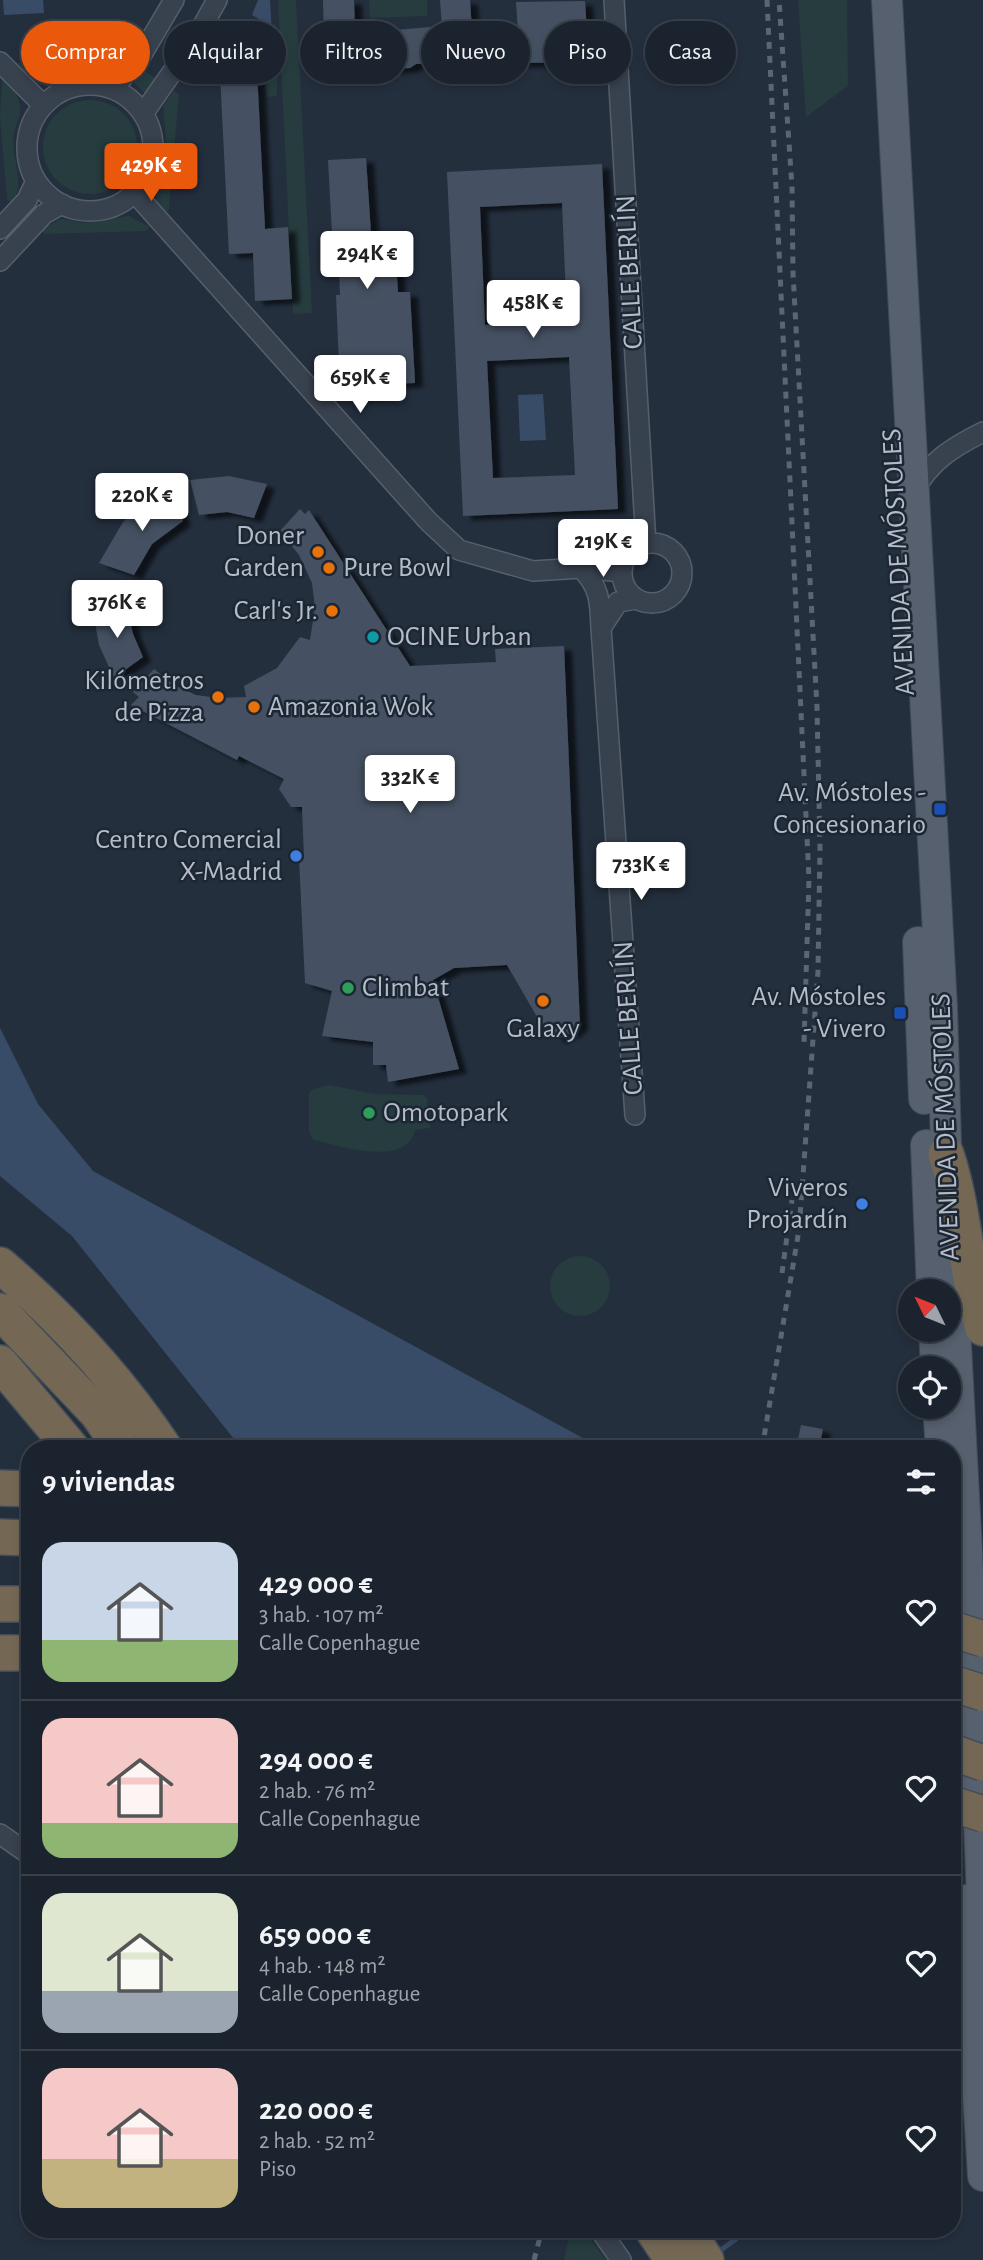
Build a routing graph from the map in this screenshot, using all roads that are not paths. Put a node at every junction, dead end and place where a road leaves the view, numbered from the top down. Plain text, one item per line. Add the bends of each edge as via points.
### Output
1 (174, 0) edge
2 (216, 0) edge
3 (614, 0) edge
4 (869, 0) edge
5 (887, 0) edge
6 (0, 62) edge
7 (113, 89) junction
8 (43, 105) junction
9 (143, 114) junction
10 (36, 181) junction
11 (134, 192) junction
12 (62, 204) junction
13 (0, 229) edge
14 (0, 261) edge
15 (983, 432) edge
16 (912, 495) junction
17 (646, 544) junction
18 (581, 568) junction
19 (622, 572) junction
20 (637, 599) junction
21 (601, 628) junction
22 (635, 1115) dead end
23 (946, 1154) junction
24 (0, 1265) edge
25 (931, 1279) edge
26 (6, 1317) edge
27 (983, 1328) edge
28 (0, 1363) edge
29 (939, 1419) edge
30 (64, 1440) edge
31 (116, 1440) edge
32 (158, 1440) edge
33 (940, 1440) edge
34 (960, 1440) edge
35 (961, 1462) edge
36 (0, 1488) edge
37 (21, 1489) edge
38 (0, 1604) edge
39 (21, 1604) edge
40 (969, 1626) edge
41 (0, 1653) edge
42 (21, 1653) edge
43 (961, 1686) edge
44 (983, 1693) edge
45 (961, 1755) edge
46 (983, 1763) edge
47 (961, 1807) edge
48 (961, 1808) edge
49 (983, 1814) edge
50 (0, 1829) edge
51 (21, 1832) edge
52 (0, 1835) edge
53 (21, 1849) edge
54 (983, 1927) edge
55 (983, 2176) edge
56 (606, 2238) edge
57 (669, 2238) edge
58 (692, 2250) edge
59 (621, 2260) edge

1 - 7 street via 141,56
2 - 9 street via 196,38
3 - 17 street, CALLE BERLÍN
4 - 25 main road, AVENIDA DE MÓSTOLES via 902,604
5 - 16 main road, AVENIDA DE MÓSTOLES
6 - 8 street
7 - 8 street via 76,86
7 - 9 street
8 - 10 street via 27,142 28,162
9 - 11 street via 151,133 152,155
10 - 12 street
10 - 13 street via 27,200
11 - 12 street via 100,210
11 - 18 street via 459,550 533,571
12 - 14 street via 44,214
15 - 16 street, AVENIDA DE MÓSTOLES via 941,456 923,474
16 - 23 main road, AVENIDA DE MÓSTOLES via 942,1007
17 - 19 street via 629,554
17 - 20 street via 673,552 681,579 677,589 662,601
18 - 19 street
18 - 21 street, CALLE BERLÍN via 600,596
19 - 20 street via 626,588
20 - 21 street via 618,602
21 - 22 street, CALLE BERLÍN
23 - 27 highway via 959,1193 971,1290
23 - 34 main road, AVENIDA DE MÓSTOLES
24 - 32 highway via 110,1373
26 - 31 highway via 98,1414
28 - 30 highway
29 - 33 main road
35 - 40 main road, AVENIDA DE MÓSTOLES
36 - 37 highway
38 - 39 highway
40 - 54 main road, AVENIDA DE MÓSTOLES
41 - 42 highway
43 - 44 highway, bridge
45 - 46 highway, bridge
47 - 49 highway, bridge
48 - 55 main road
50 - 51 street
52 - 53 street
56 - 59 street
57 - 58 highway

